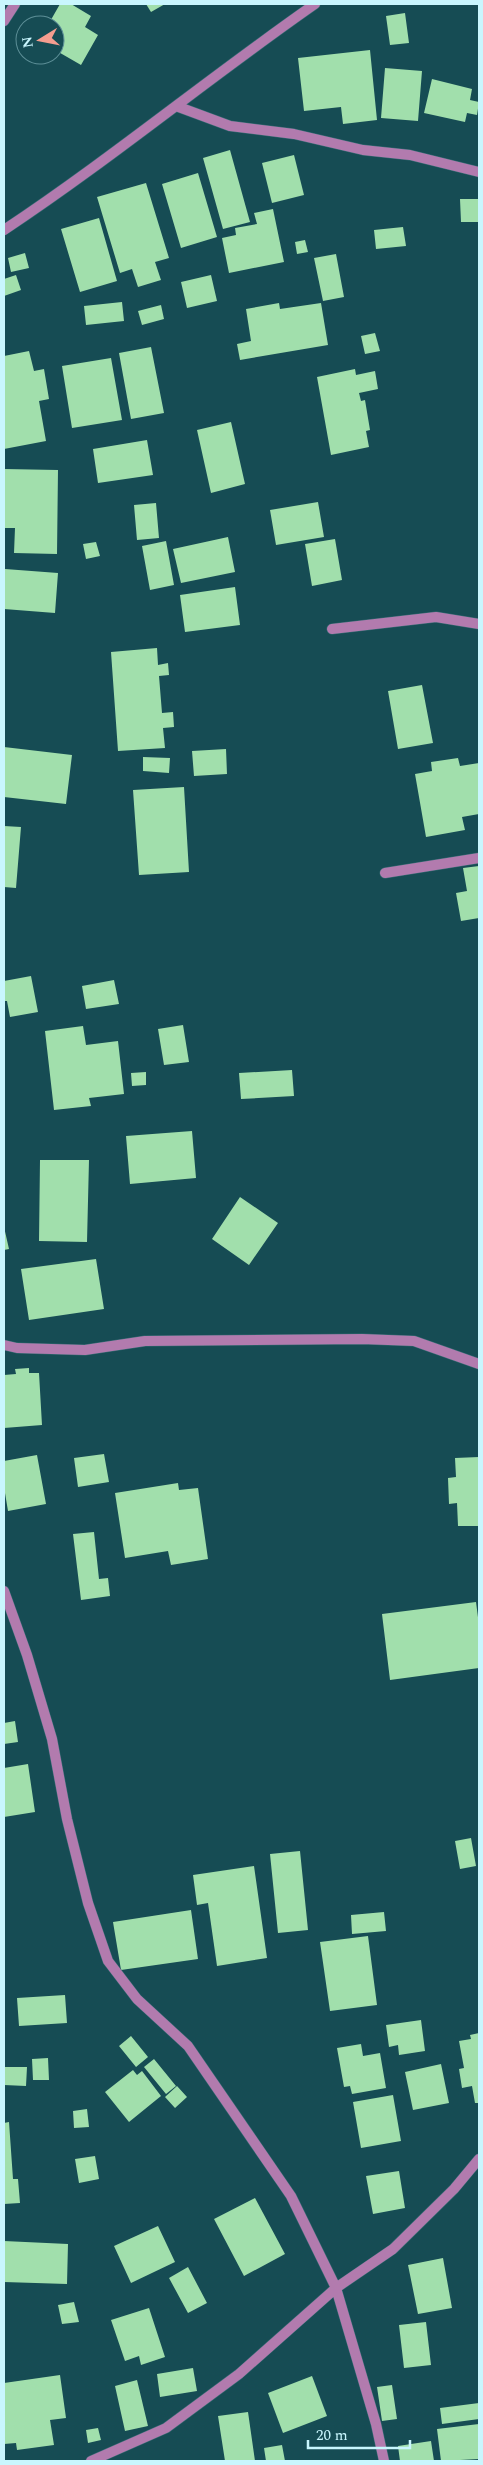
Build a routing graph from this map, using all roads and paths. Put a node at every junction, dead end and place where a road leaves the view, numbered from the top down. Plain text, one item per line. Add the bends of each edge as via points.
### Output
1 (15, 4) edge
2 (315, 4) edge
3 (4, 21) edge
4 (176, 106) junction
5 (479, 172) edge
6 (4, 230) edge
7 (479, 624) edge
8 (332, 629) dead end
9 (479, 858) edge
10 (385, 873) dead end
11 (4, 1345) edge
12 (479, 1364) edge
13 (4, 1591) edge
14 (479, 2159) edge
15 (336, 2288) junction
16 (91, 2461) edge
17 (384, 2461) edge

1 - 3 street
2 - 4 street
4 - 5 street via 230,126 294,134 363,150 410,155
4 - 6 street via 71,186
7 - 8 street via 436,617
9 - 10 street
11 - 12 street via 85,1350 145,1340 362,1338 414,1341
13 - 15 street via 52,1739 67,1819 88,1903 108,1961 137,1999 188,2046 292,2196
14 - 15 street via 454,2189 393,2249
15 - 16 street via 239,2374 166,2428
15 - 17 street

